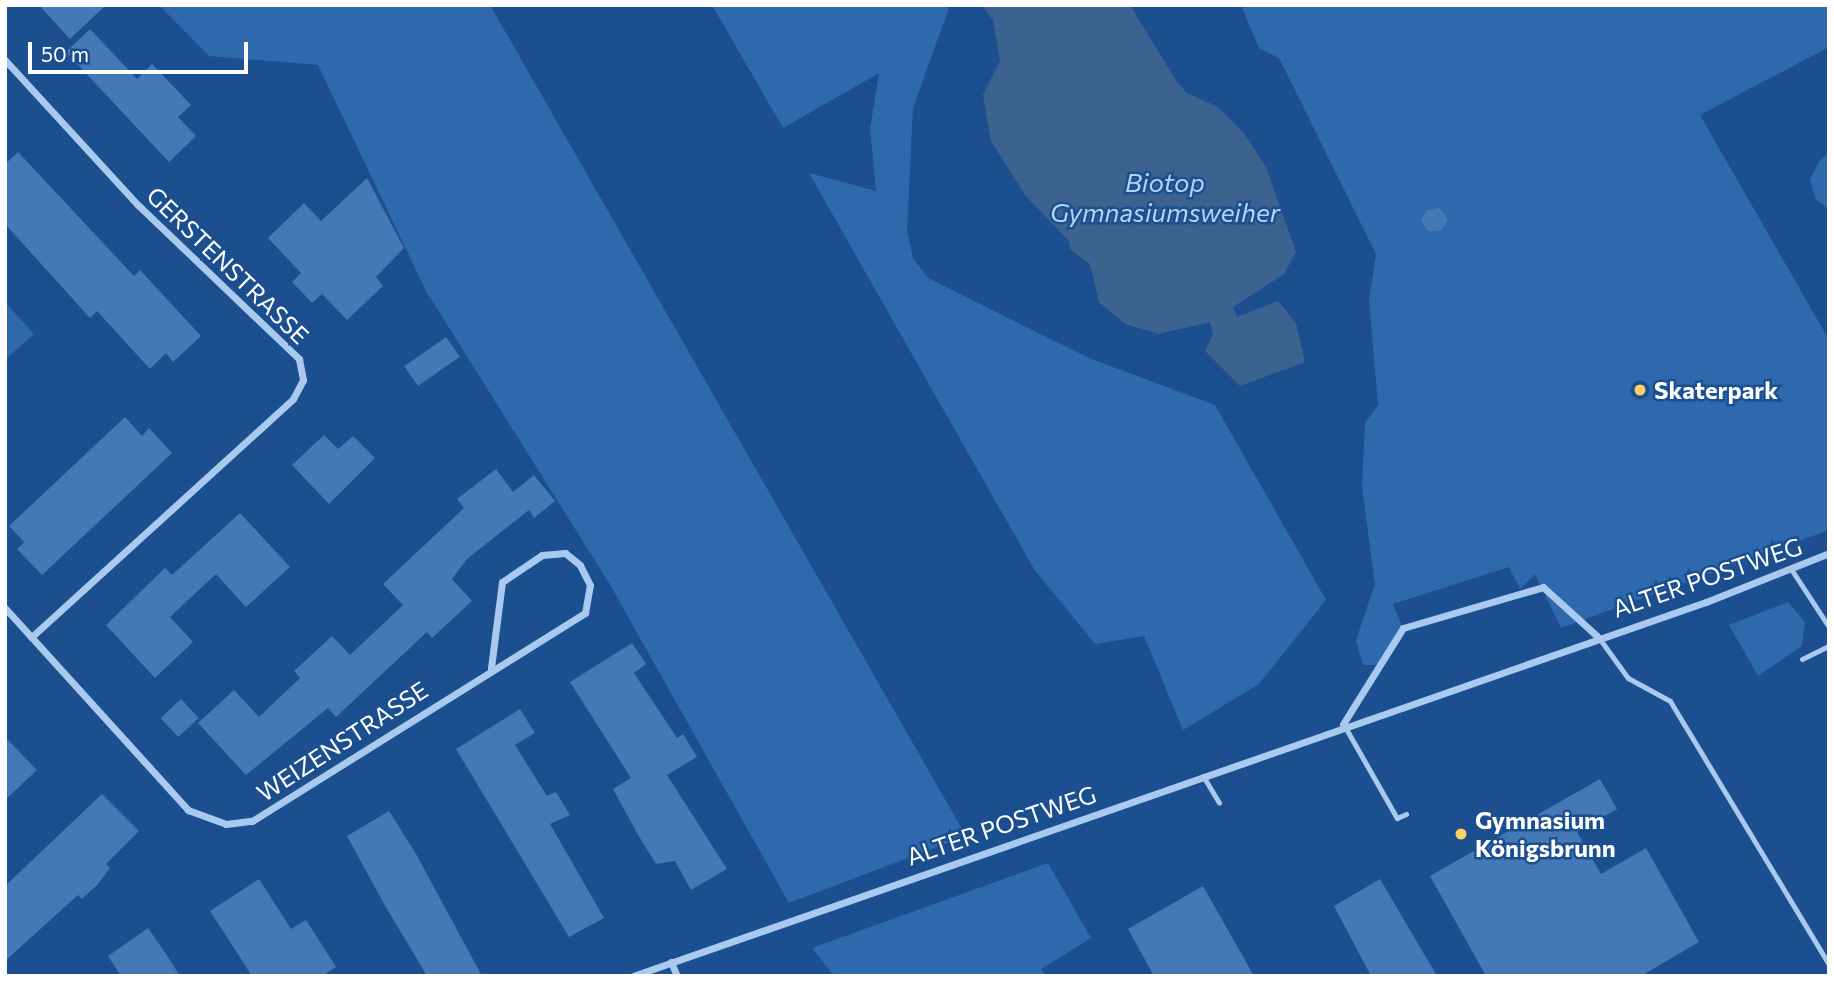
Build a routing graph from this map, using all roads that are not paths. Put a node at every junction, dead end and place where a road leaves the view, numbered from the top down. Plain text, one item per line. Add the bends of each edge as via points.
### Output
1 (5, 60) edge
2 (1829, 553) edge
3 (1791, 569) junction
4 (5, 608) edge
5 (1829, 627) edge
6 (1597, 635) junction
7 (31, 637) junction
8 (1829, 646) edge
9 (1802, 660) dead end
10 (491, 668) junction
11 (1343, 724) junction
12 (1203, 776) junction
13 (1219, 803) dead end
14 (1406, 814) dead end
15 (671, 962) junction
16 (1829, 965) edge
17 (633, 976) edge
18 (677, 976) edge

1 - 7 street, GERSTENSTRASSE via 125,191 299,359 303,380 293,399
2 - 3 street, ALTER POSTWEG
3 - 5 lane
3 - 6 street, ALTER POSTWEG
4 - 7 street, WEIZENSTRASSE
6 - 11 street, ALTER POSTWEG
6 - 11 street, ALTER POSTWEG via 1543,587 1403,628
6 - 16 lane via 1628,678 1671,701
7 - 10 street, WEIZENSTRASSE via 188,810 226,824 252,821
8 - 9 lane
10 - 10 street, WEIZENSTRASSE via 585,612 590,585 580,565 565,553 542,555 502,582
11 - 12 street, ALTER POSTWEG
11 - 14 lane via 1397,818
12 - 13 lane
12 - 15 street, ALTER POSTWEG
15 - 17 street, ALTER POSTWEG
15 - 18 street

